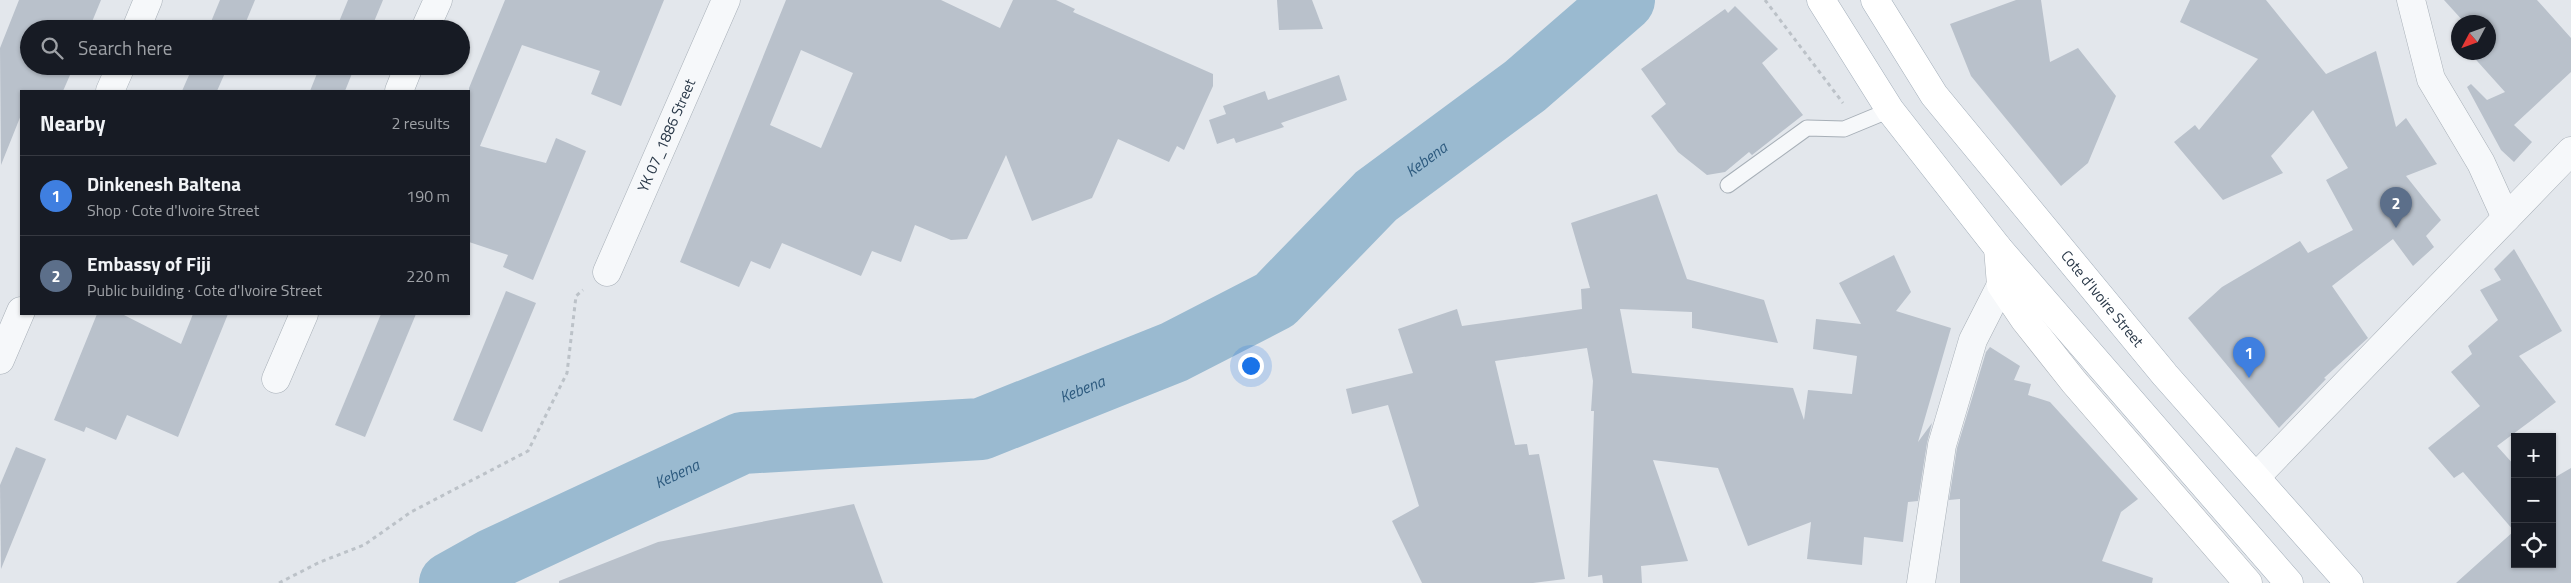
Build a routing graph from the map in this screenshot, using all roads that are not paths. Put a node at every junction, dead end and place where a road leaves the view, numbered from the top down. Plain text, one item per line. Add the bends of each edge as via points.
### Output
1 (148, 0) edge
2 (438, 0) edge
3 (726, 0) edge
4 (1821, 0) edge
5 (1875, 0) edge
6 (2411, 0) edge
7 (140, 20) edge
8 (430, 20) edge
9 (117, 75) edge
10 (406, 75) edge
11 (110, 90) edge
12 (399, 90) edge
13 (1890, 110) junction
14 (2571, 151) edge
15 (1728, 184) dead end
16 (2506, 218) junction
17 (1998, 248) junction
18 (607, 272) road end
19 (2001, 285) junction
20 (20, 313) edge
21 (304, 315) edge
22 (0, 360) edge
23 (276, 379) dead end
24 (2256, 477) junction
25 (1921, 583) edge
26 (2248, 583) edge
27 (2288, 583) edge
28 (2349, 583) edge

1 - 7 street
2 - 8 street
3 - 18 street, YK 07_1886 Street
4 - 13 main road
5 - 24 main road, Cote d'Ivoire Street via 1934,95 2165,375
6 - 16 street via 2431,79 2481,163
9 - 11 street
10 - 12 street
13 - 15 lane via 1844,129 1807,128
13 - 17 main road
14 - 16 street
16 - 24 street
17 - 19 main road
17 - 27 main road
19 - 25 street via 1974,340 1942,445
19 - 26 main road via 2074,382
20 - 22 street
21 - 23 street
24 - 28 main road, Cote d'Ivoire Street

